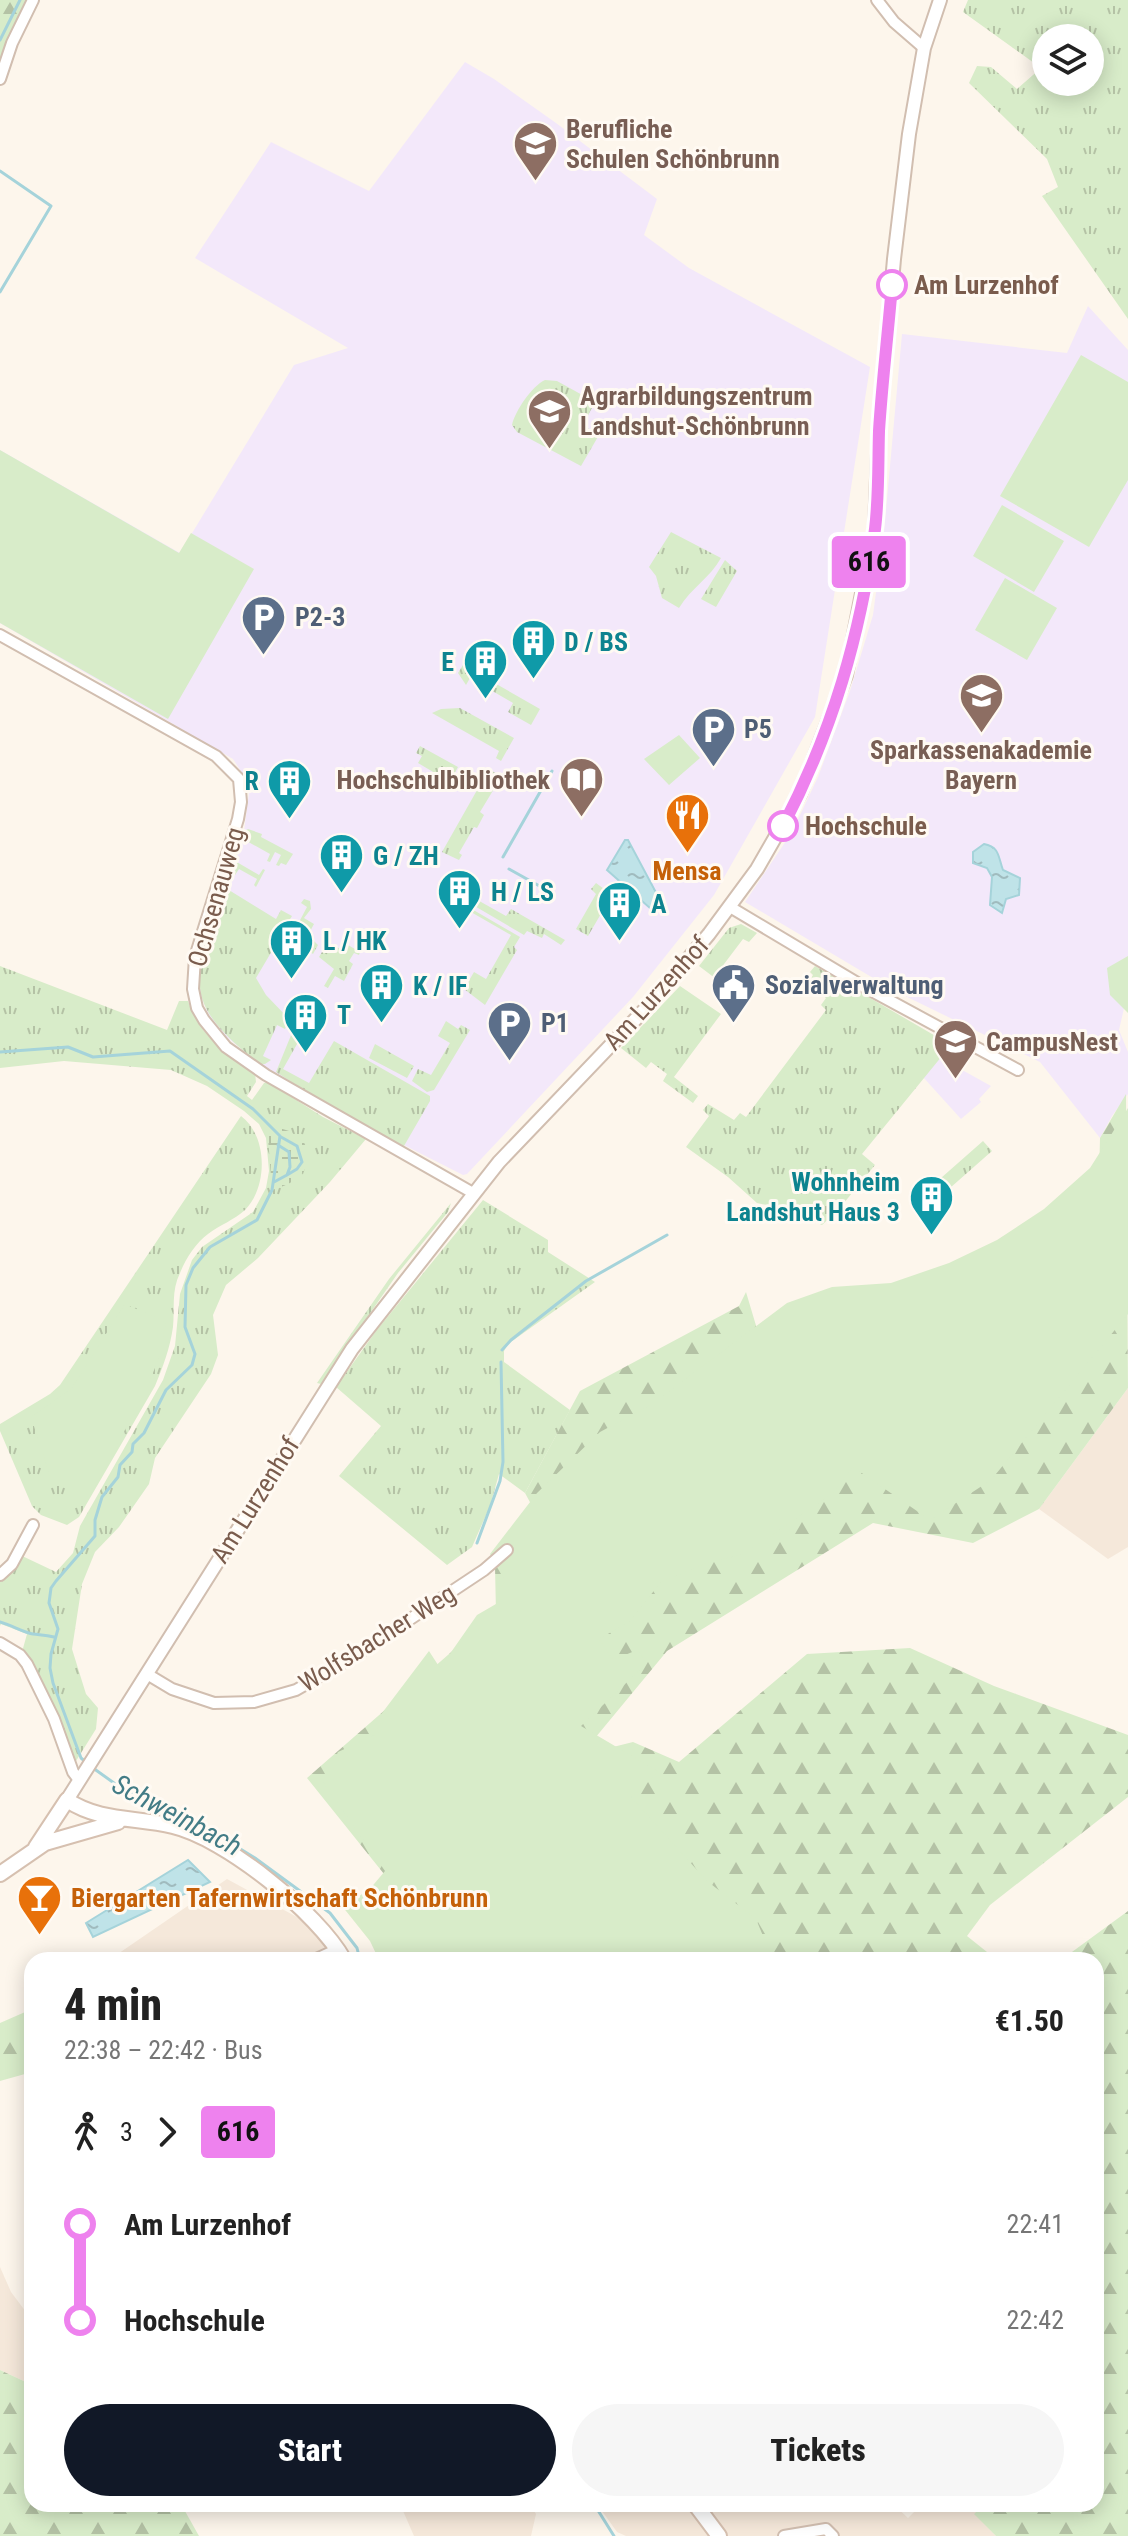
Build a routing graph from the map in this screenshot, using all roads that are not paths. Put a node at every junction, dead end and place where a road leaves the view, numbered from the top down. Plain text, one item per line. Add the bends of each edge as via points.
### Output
1 (33, 0) edge
2 (877, 0) edge
3 (940, 0) edge
4 (924, 48) junction
5 (0, 79) edge
6 (0, 635) edge
7 (730, 907) junction
8 (1018, 1070) dead end
9 (473, 1193) junction
10 (33, 1525) dead end
11 (507, 1550) dead end
12 (0, 1575) edge
13 (0, 1643) edge
14 (147, 1674) junction
15 (82, 1776) junction
16 (67, 1800) junction
17 (126, 1820) junction
18 (36, 1847) junction
19 (0, 1874) edge
20 (338, 1952) edge
21 (701, 2512) edge
22 (719, 2536) edge
23 (784, 2536) edge
24 (833, 2536) edge

1 - 5 street
2 - 4 street
3 - 4 street, Am Lurzenhof
4 - 7 street, Am Lurzenhof via 894,259 875,527 855,636 846,675 800,794
6 - 9 street, Ochsenauweg via 216,756 239,779 238,819 195,957 197,1008 214,1035 303,1098
7 - 8 street
7 - 9 street, Am Lurzenhof via 661,991
9 - 14 street, Am Lurzenhof via 352,1349
10 - 12 street
11 - 14 street, Wolfsbacher Weg via 350,1659 296,1690 254,1702 214,1703
13 - 15 street via 27,1664 73,1772
14 - 15 street, Am Lurzenhof
15 - 16 street, Am Lurzenhof
16 - 17 main road via 98,1816
16 - 18 main road, Am Lurzenhof
17 - 18 main road
17 - 20 main road via 176,1826 226,1851 278,1888
18 - 19 main road
21 - 22 main road
23 - 24 street via 826,2529

